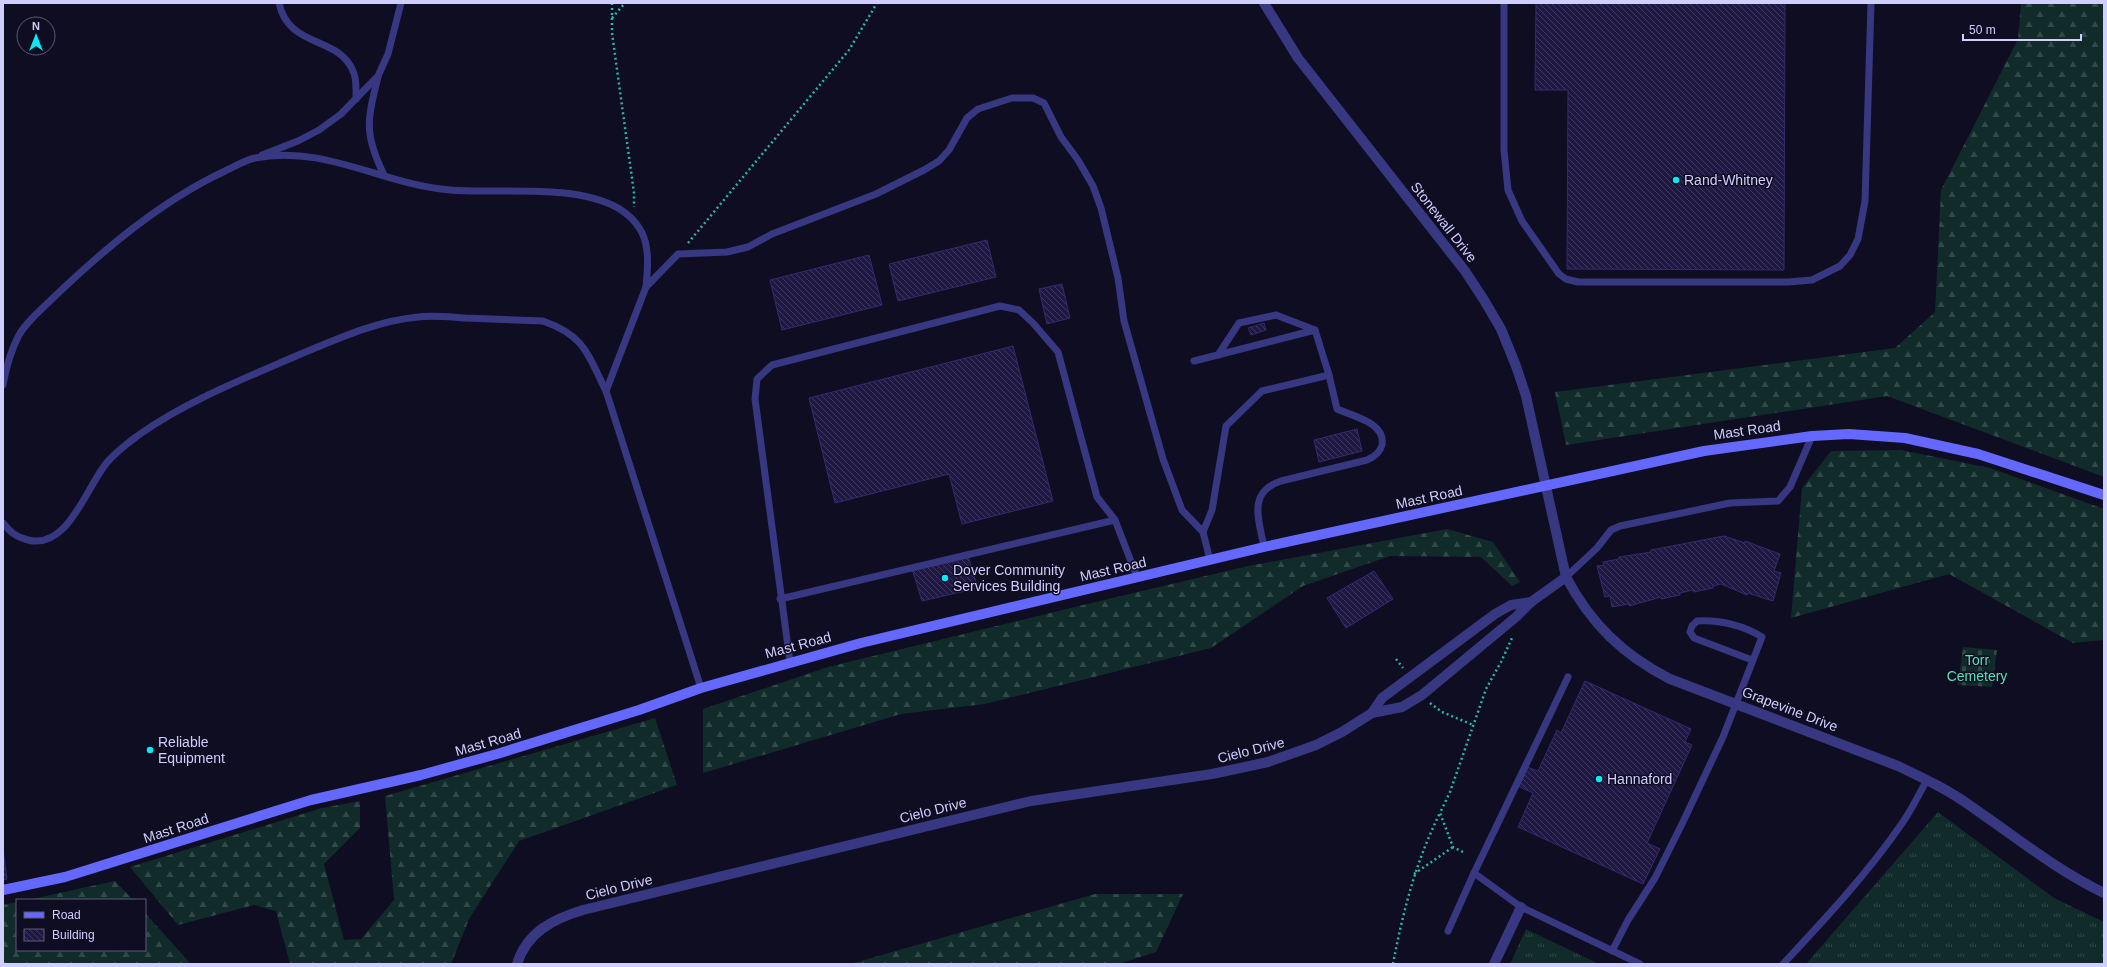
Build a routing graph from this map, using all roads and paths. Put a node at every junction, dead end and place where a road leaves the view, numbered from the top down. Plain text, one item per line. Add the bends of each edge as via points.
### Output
1 (279, 3) edge
2 (401, 3) edge
3 (612, 3) edge
4 (625, 3) edge
5 (877, 3) edge
6 (1264, 3) edge
7 (1504, 3) edge
8 (1871, 3) edge
9 (612, 18) junction
10 (378, 76) junction
11 (356, 99) junction
12 (253, 158) junction
13 (384, 175) junction
14 (634, 222) junction
15 (678, 254) junction
16 (646, 286) junction
17 (1315, 330) junction
18 (1218, 355) junction
19 (1194, 361) dead end
20 (1329, 375) junction
21 (3, 385) edge
22 (606, 391) junction
23 (1812, 436) junction
24 (1546, 486) junction
25 (2104, 495) edge
26 (1115, 520) junction
27 (3, 523) edge
28 (1203, 532) junction
29 (1264, 547) junction
30 (1210, 560) junction
31 (1566, 577) junction
32 (1137, 578) junction
33 (780, 599) junction
34 (1531, 602) junction
35 (1513, 635) dead end
36 (1396, 660) dead end
37 (1752, 660) junction
38 (790, 662) junction
39 (1405, 672) dead end
40 (1568, 676) dead end
41 (701, 688) junction
42 (1426, 699) dead end
43 (1736, 704) junction
44 (1372, 712) junction
45 (1474, 725) junction
46 (1928, 780) junction
47 (1440, 813) junction
48 (1453, 847) junction
49 (1462, 852) dead end
50 (1474, 873) junction
51 (1414, 874) junction
52 (3, 890) edge
53 (2104, 893) edge
54 (1521, 907) junction
55 (1448, 932) dead end
56 (1612, 951) junction
57 (517, 964) edge
58 (1393, 964) edge
59 (1494, 964) edge
60 (1640, 964) edge
61 (1783, 964) edge

1 - 11 lane via 296,32 310,40 325,44 347,61 354,72
2 - 10 lane via 388,54
3 - 9 path
4 - 9 path
5 - 15 path via 849,50
6 - 24 street, Stonewall Drive via 1298,58 1429,224 1484,300 1501,329 1526,396
7 - 8 lane via 1504,150 1508,190 1522,221 1559,274 1578,282 1788,282 1812,280 1840,266 1858,240 1865,201
9 - 14 path via 634,193
10 - 11 lane
10 - 13 lane via 368,136
11 - 12 lane via 319,130
12 - 13 lane via 311,157 350,164
12 - 21 lane via 207,180 163,207 121,238 68,283 20,334
13 - 14 lane via 427,187 450,190 542,192 579,196 606,202 620,209
14 - 16 lane via 645,237 649,254
15 - 16 lane
15 - 28 lane via 728,252 748,247 772,234 876,194 940,161 967,118 978,109 1012,98 1033,98 1044,103 1061,137 1093,186 1118,278 1124,321 1163,460 1182,510
16 - 22 lane
17 - 18 lane
17 - 18 lane via 1276,315 1239,323
17 - 20 lane
18 - 19 lane
20 - 28 lane via 1262,391 1226,426 1212,510
20 - 29 lane via 1337,409 1376,427 1382,436 1381,448 1373,458 1281,481 1268,487 1260,498 1257,510
22 - 27 lane via 577,339 562,328 543,322 418,317 391,322 350,334 230,384 141,434 106,463 76,513 56,535 44,541 32,541 10,532
22 - 41 lane
23 - 24 street, Mast Road via 1704,450
23 - 25 street, Mast Road via 1849,434 1905,438 1978,454
23 - 31 lane via 1790,487 1778,501 1730,503 1620,526 1611,530 1597,548
24 - 29 street, Mast Road
24 - 31 street, Grapevine Drive
26 - 32 lane
26 - 33 lane
26 - 33 lane via 1097,496 1058,352 1019,310 1000,306 772,365 757,379 755,399
28 - 30 lane
29 - 30 street, Mast Road
30 - 32 street, Mast Road
31 - 34 street, Cielo Drive
31 - 43 street, Grapevine Drive via 1575,595 1609,637 1639,663 1670,679
32 - 38 street, Mast Road
33 - 38 lane
34 - 44 street, Cielo Drive via 1511,605 1495,614 1382,698
34 - 44 street, Cielo Drive via 1422,695 1402,707
35 - 45 path via 1486,689
36 - 39 path
37 - 37 lane via 1762,637 1750,630 1708,621 1697,621 1692,626 1690,632 1694,638
37 - 43 lane
38 - 41 street, Mast Road
40 - 50 lane
41 - 52 street, Mast Road via 497,754 421,775 311,800 65,876
42 - 45 path via 1442,712
43 - 46 street, Grapevine Drive
43 - 56 lane via 1663,864
44 - 57 street, Cielo Drive via 1316,745 1268,762 1212,774 1031,801 583,910 548,923 526,946
45 - 47 path
46 - 53 street, Grapevine Drive via 1972,806 2062,871
46 - 61 lane via 1903,822 1874,860
47 - 48 path
47 - 51 path
48 - 49 path
48 - 51 path
50 - 54 lane
50 - 55 lane
51 - 58 path
54 - 56 lane
54 - 59 street
56 - 60 lane

